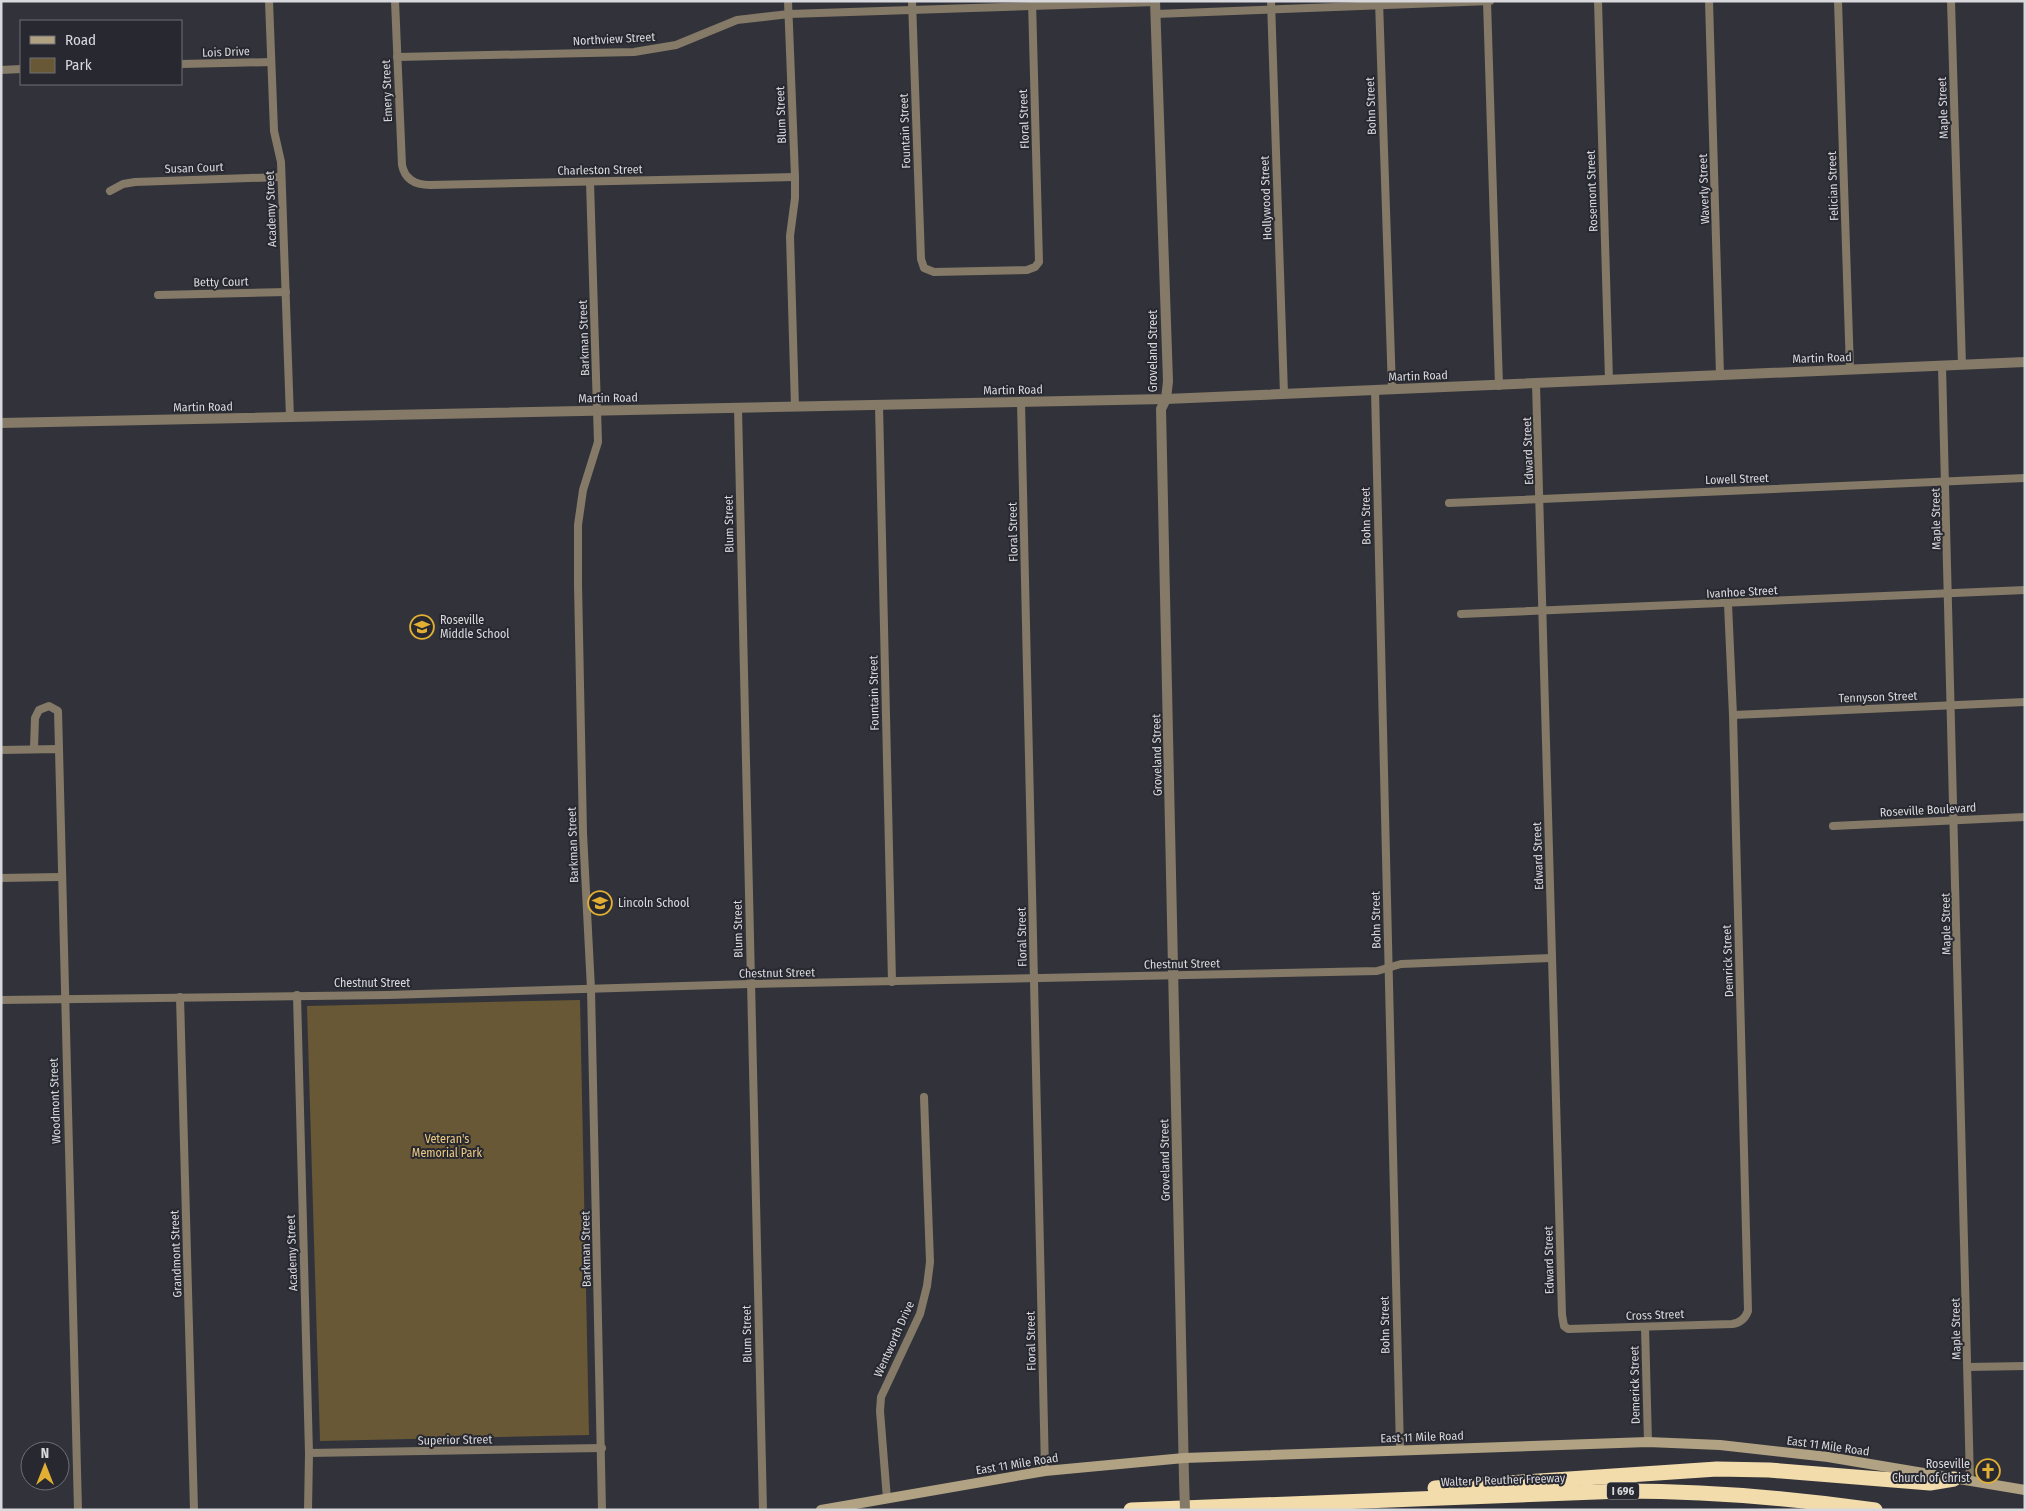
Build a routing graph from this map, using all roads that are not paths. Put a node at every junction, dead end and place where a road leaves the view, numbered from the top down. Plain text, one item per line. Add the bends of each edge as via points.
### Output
1 (269, 1) edge
2 (396, 1) edge
3 (788, 1) edge
4 (912, 1) edge
5 (1271, 1) edge
6 (1488, 1) edge
7 (1598, 1) edge
8 (1709, 1) edge
9 (1838, 1) edge
10 (1951, 1) edge
11 (1156, 2) edge
12 (1032, 4) edge
13 (1379, 4) edge
14 (913, 10) junction
15 (1271, 10) junction
16 (789, 14) junction
17 (1156, 14) junction
18 (397, 57) junction
19 (272, 62) junction
20 (182, 64) edge
21 (20, 69) edge
22 (1, 70) edge
23 (280, 177) junction
24 (408, 178) joint
25 (795, 178) junction
26 (590, 182) junction
27 (110, 192) dead end
28 (921, 260) joint
29 (286, 292) junction
30 (158, 295) dead end
31 (2025, 362) edge
32 (1962, 365) junction
33 (1942, 366) junction
34 (1850, 370) junction
35 (1720, 375) junction
36 (1609, 380) junction
37 (1536, 384) junction
38 (1499, 386) junction
39 (1392, 389) junction
40 (1375, 390) junction
41 (1284, 394) junction
42 (1166, 399) junction
43 (1021, 402) junction
44 (879, 405) junction
45 (795, 406) junction
46 (738, 408) junction
47 (598, 410) junction
48 (290, 418) junction
49 (1, 423) edge
50 (2025, 478) edge
51 (1946, 481) junction
52 (1541, 498) junction
53 (1450, 502) dead end
54 (2025, 590) edge
55 (1949, 593) junction
56 (1728, 604) junction
57 (1542, 611) junction
58 (1460, 614) dead end
59 (2025, 702) edge
60 (1952, 705) junction
61 (1733, 715) junction
62 (34, 748) junction
63 (59, 749) junction
64 (1, 750) edge
65 (2025, 817) edge
66 (1955, 820) junction
67 (1833, 826) dead end
68 (60, 877) junction
69 (1, 878) edge
70 (1552, 958) junction
71 (1388, 968) junction
72 (1174, 975) junction
73 (1035, 978) junction
74 (892, 982) junction
75 (750, 984) junction
76 (591, 989) junction
77 (297, 995) junction
78 (180, 997) junction
79 (64, 998) junction
80 (1, 1000) edge
81 (924, 1096) dead end
82 (1746, 1317) joint
83 (1564, 1326) joint
84 (1645, 1327) junction
85 (2025, 1366) edge
86 (1968, 1367) junction
87 (1648, 1442) junction
88 (602, 1448) junction
89 (1400, 1450) junction
90 (309, 1453) junction
91 (1184, 1458) junction
92 (1045, 1471) junction
93 (1954, 1479) junction
94 (1970, 1481) junction
95 (2025, 1490) edge
96 (887, 1499) junction
97 (1369, 1500) junction
98 (78, 1510) edge
99 (194, 1510) edge
100 (308, 1510) edge
101 (602, 1510) edge
102 (763, 1510) edge
103 (820, 1510) edge
104 (1131, 1510) edge
105 (1185, 1510) edge
106 (1875, 1510) edge

1 - 19 street, Academy Street
2 - 18 street, Emery Street
3 - 16 street, Blum Street
4 - 14 street, Fountain Street
5 - 15 street, Hollywood Street
6 - 13 street
6 - 38 street
7 - 36 street, Rosemont Street
8 - 35 street, Waverly Street
9 - 34 street, Felician Street
10 - 32 street, Maple Street
11 - 12 street, Northview Street
11 - 17 street, Groveland Street
12 - 14 street, Northview Street
12 - 28 street, Floral Street via 1040,244 1037,265 1027,270 934,272 924,268
13 - 15 street
13 - 39 street, Bohn Street
14 - 16 street, Northview Street
14 - 28 street, Fountain Street
15 - 17 street
15 - 41 street, Hollywood Street
16 - 18 street, Northview Street via 737,20 676,45 634,52
16 - 25 street, Blum Street
17 - 42 street, Groveland Street via 1168,371
18 - 24 street, Emery Street via 402,165
19 - 20 street, Lois Drive
19 - 23 street, Academy Street via 274,132 281,162
21 - 22 street
23 - 27 street, Susan Court via 135,182
23 - 29 street, Academy Street
24 - 26 street, Charleston Street via 422,185
25 - 26 street, Charleston Street
25 - 45 street, Blum Street via 790,236
26 - 47 street, Barkman Street
29 - 30 street, Betty Court
29 - 48 street, Academy Street
31 - 32 street, Martin Road
32 - 33 street, Martin Road
33 - 34 street, Martin Road
33 - 51 street, Maple Street
34 - 35 street, Martin Road
35 - 36 street, Martin Road
36 - 37 street, Martin Road
37 - 38 street, Martin Road
37 - 52 street, Edward Street
38 - 39 street, Martin Road
39 - 40 street, Martin Road
40 - 41 street, Martin Road
40 - 71 street, Bohn Street
41 - 42 street, Martin Road
42 - 43 street, Martin Road
42 - 72 street, Groveland Street via 1161,409
43 - 44 street, Martin Road
43 - 73 street, Floral Street
44 - 45 street, Martin Road
44 - 74 street, Fountain Street
45 - 46 street, Martin Road
46 - 47 street, Martin Road
46 - 75 street, Blum Street
47 - 48 street, Martin Road
47 - 76 street, Barkman Street via 598,442 583,490 578,525 583,833
48 - 49 street, Martin Road
50 - 51 street, Lowell Street
51 - 52 street, Lowell Street
51 - 55 street, Maple Street
52 - 53 street, Lowell Street
52 - 57 street, Edward Street
54 - 55 street, Ivanhoe Street
55 - 56 street, Ivanhoe Street
55 - 60 street, Maple Street
56 - 57 street, Ivanhoe Street
56 - 61 street, Demrick Street
57 - 58 street, Ivanhoe Street
57 - 70 street, Edward Street
59 - 60 street, Tennyson Street
60 - 61 street, Tennyson Street
60 - 66 street, Maple Street
61 - 82 street, Demrick Street
62 - 63 street
62 - 63 street, Woodmont Street via 36,718 39,710 49,706 58,711
62 - 64 street
63 - 68 street, Woodmont Street
65 - 66 street, Roseville Boulevard
66 - 67 street, Roseville Boulevard
66 - 86 street, Maple Street
68 - 69 street
68 - 79 street, Woodmont Street
70 - 71 street, Chestnut Street via 1401,964
70 - 83 street, Edward Street
71 - 72 street, Chestnut Street
71 - 89 street, Bohn Street
72 - 73 street, Chestnut Street
72 - 91 street, Groveland Street
73 - 74 street, Chestnut Street
73 - 92 street, Floral Street
74 - 75 street, Chestnut Street
75 - 76 street, Chestnut Street
75 - 102 street, Blum Street
76 - 77 street, Chestnut Street
76 - 88 street, Barkman Street
77 - 78 street, Chestnut Street
77 - 90 street, Academy Street
78 - 79 street, Chestnut Street
78 - 99 street, Grandmont Street
79 - 80 street, Chestnut Street
79 - 98 street, Woodmont Street
81 - 96 street, Wentworth Drive via 930,1262 920,1314 881,1397
82 - 84 street, Cross Street via 1732,1324
83 - 84 street, Cross Street via 1574,1329
84 - 87 street, Demerick Street
85 - 86 street
86 - 94 street, Maple Street
87 - 89 main road, East 11 Mile Road
87 - 93 main road, East 11 Mile Road via 1774,1450
88 - 90 street, Superior Street
88 - 101 street, Barkman Street
89 - 91 main road, East 11 Mile Road
90 - 100 street, Academy Street
91 - 92 main road, East 11 Mile Road
91 - 105 street, Groveland Street, bridge
92 - 96 main road, East 11 Mile Road
93 - 94 main road, East 11 Mile Road
93 - 97 highway via 1930,1482 1717,1469 1428,1489
94 - 95 main road, East 11 Mile Road
96 - 103 main road, East 11 Mile Road
97 - 104 highway, Walter P Reuther Freeway / I 696
97 - 106 highway, Walter P Reuther Freeway / I 696 via 1693,1491 1750,1494

